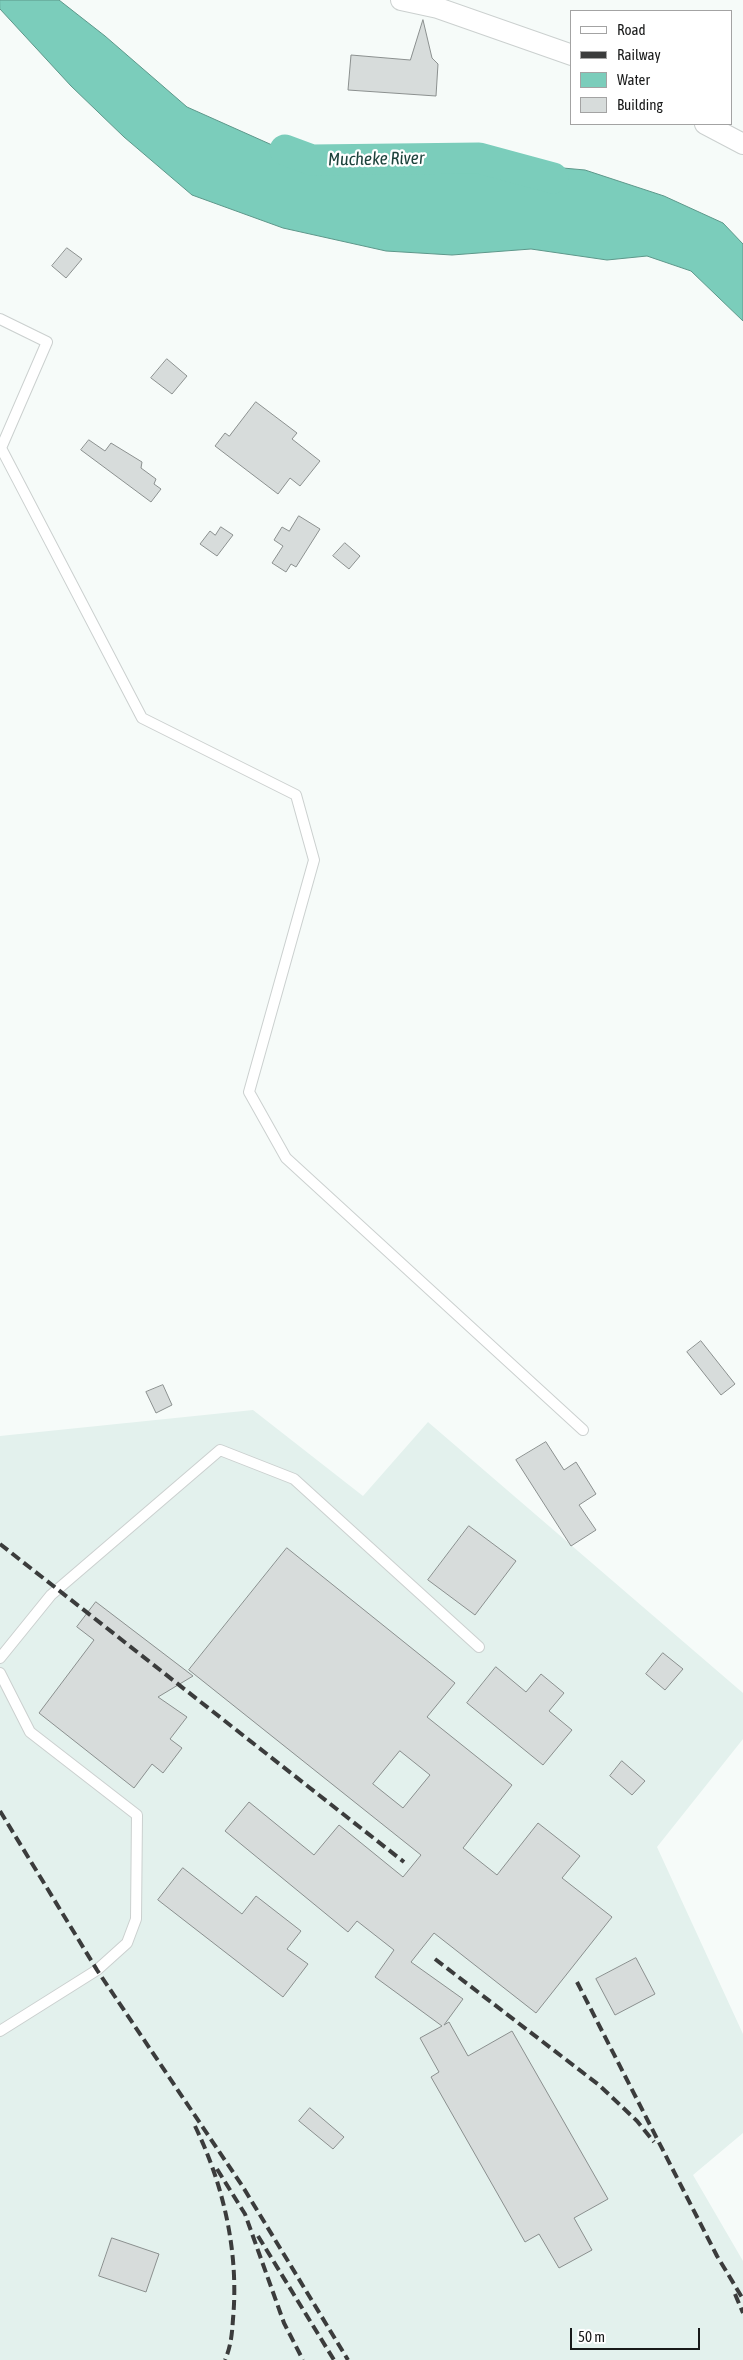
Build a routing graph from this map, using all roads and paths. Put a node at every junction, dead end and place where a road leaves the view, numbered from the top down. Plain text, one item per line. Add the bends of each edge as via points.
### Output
1 (400, 0) edge
2 (570, 54) edge
3 (707, 125) edge
4 (743, 144) edge
5 (0, 319) edge
6 (583, 1430) dead end
7 (479, 1647) dead end
8 (0, 1658) edge
9 (0, 1674) edge
10 (0, 2031) edge

1 - 2 street via 438,8
3 - 4 street
5 - 6 lane via 47,342 1,448 142,718 296,795 314,860 249,1092 286,1158
7 - 8 lane via 294,1479 220,1450 51,1595
9 - 10 lane via 30,1732 137,1815 136,1919 127,1943 97,1970

